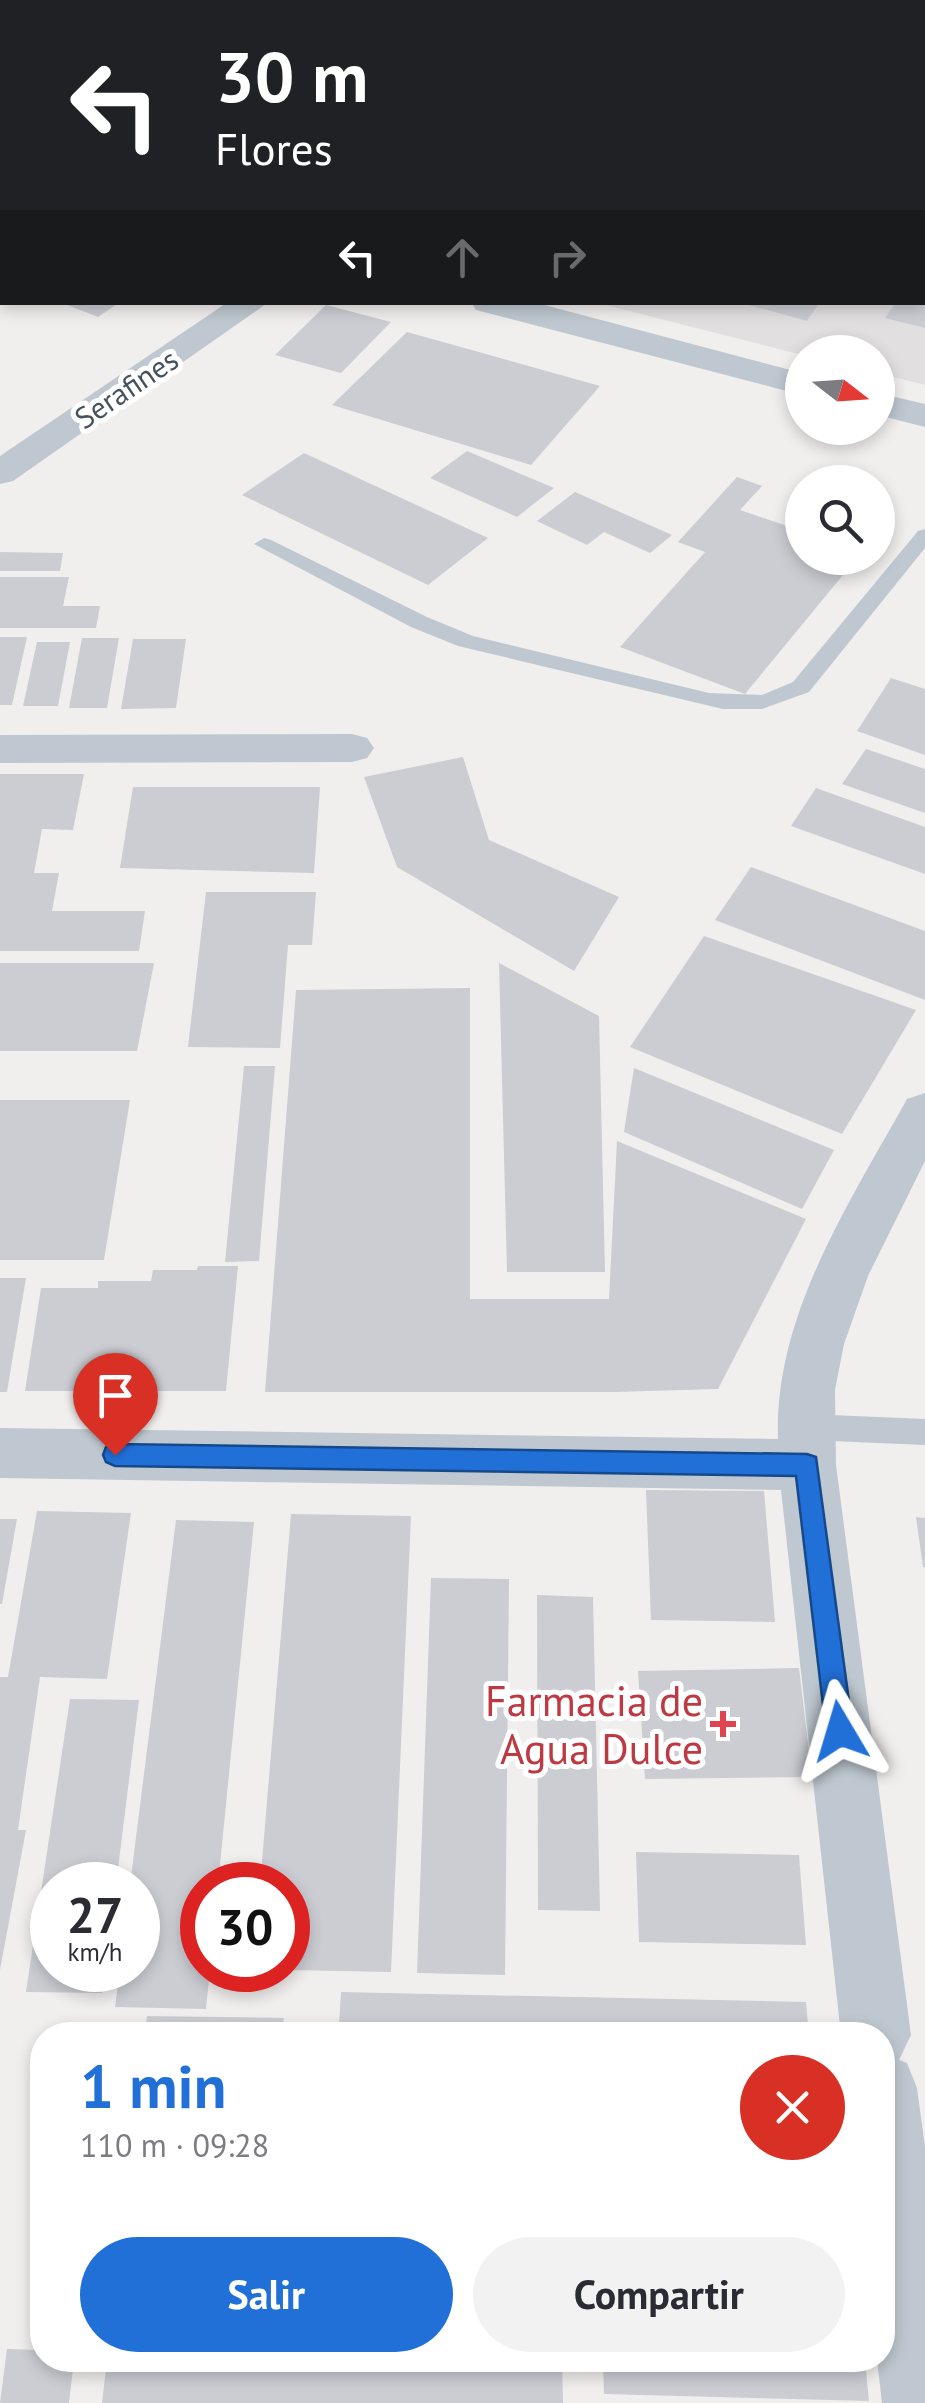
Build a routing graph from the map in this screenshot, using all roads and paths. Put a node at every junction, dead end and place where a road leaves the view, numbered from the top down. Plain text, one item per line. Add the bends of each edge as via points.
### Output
1 (248, 305) edge
2 (500, 305) edge
3 (785, 380) edge
4 (895, 408) edge
5 (925, 416) edge
6 (0, 472) edge
7 (925, 535) edge
8 (264, 544) dead end
9 (352, 748) dead end
10 (0, 749) edge
11 (925, 1113) edge
12 (925, 1432) edge
13 (807, 1446) junction
14 (0, 1453) edge
15 (874, 2022) edge
16 (895, 2196) edge
17 (920, 2403) edge

1 - 6 street, Serafines
2 - 3 street
4 - 5 street
7 - 8 lane via 801,687 760,704 695,698 466,641
9 - 10 street
11 - 13 street via 849,1254 821,1325 807,1384
12 - 13 lane
13 - 14 street
13 - 15 street
16 - 17 street

